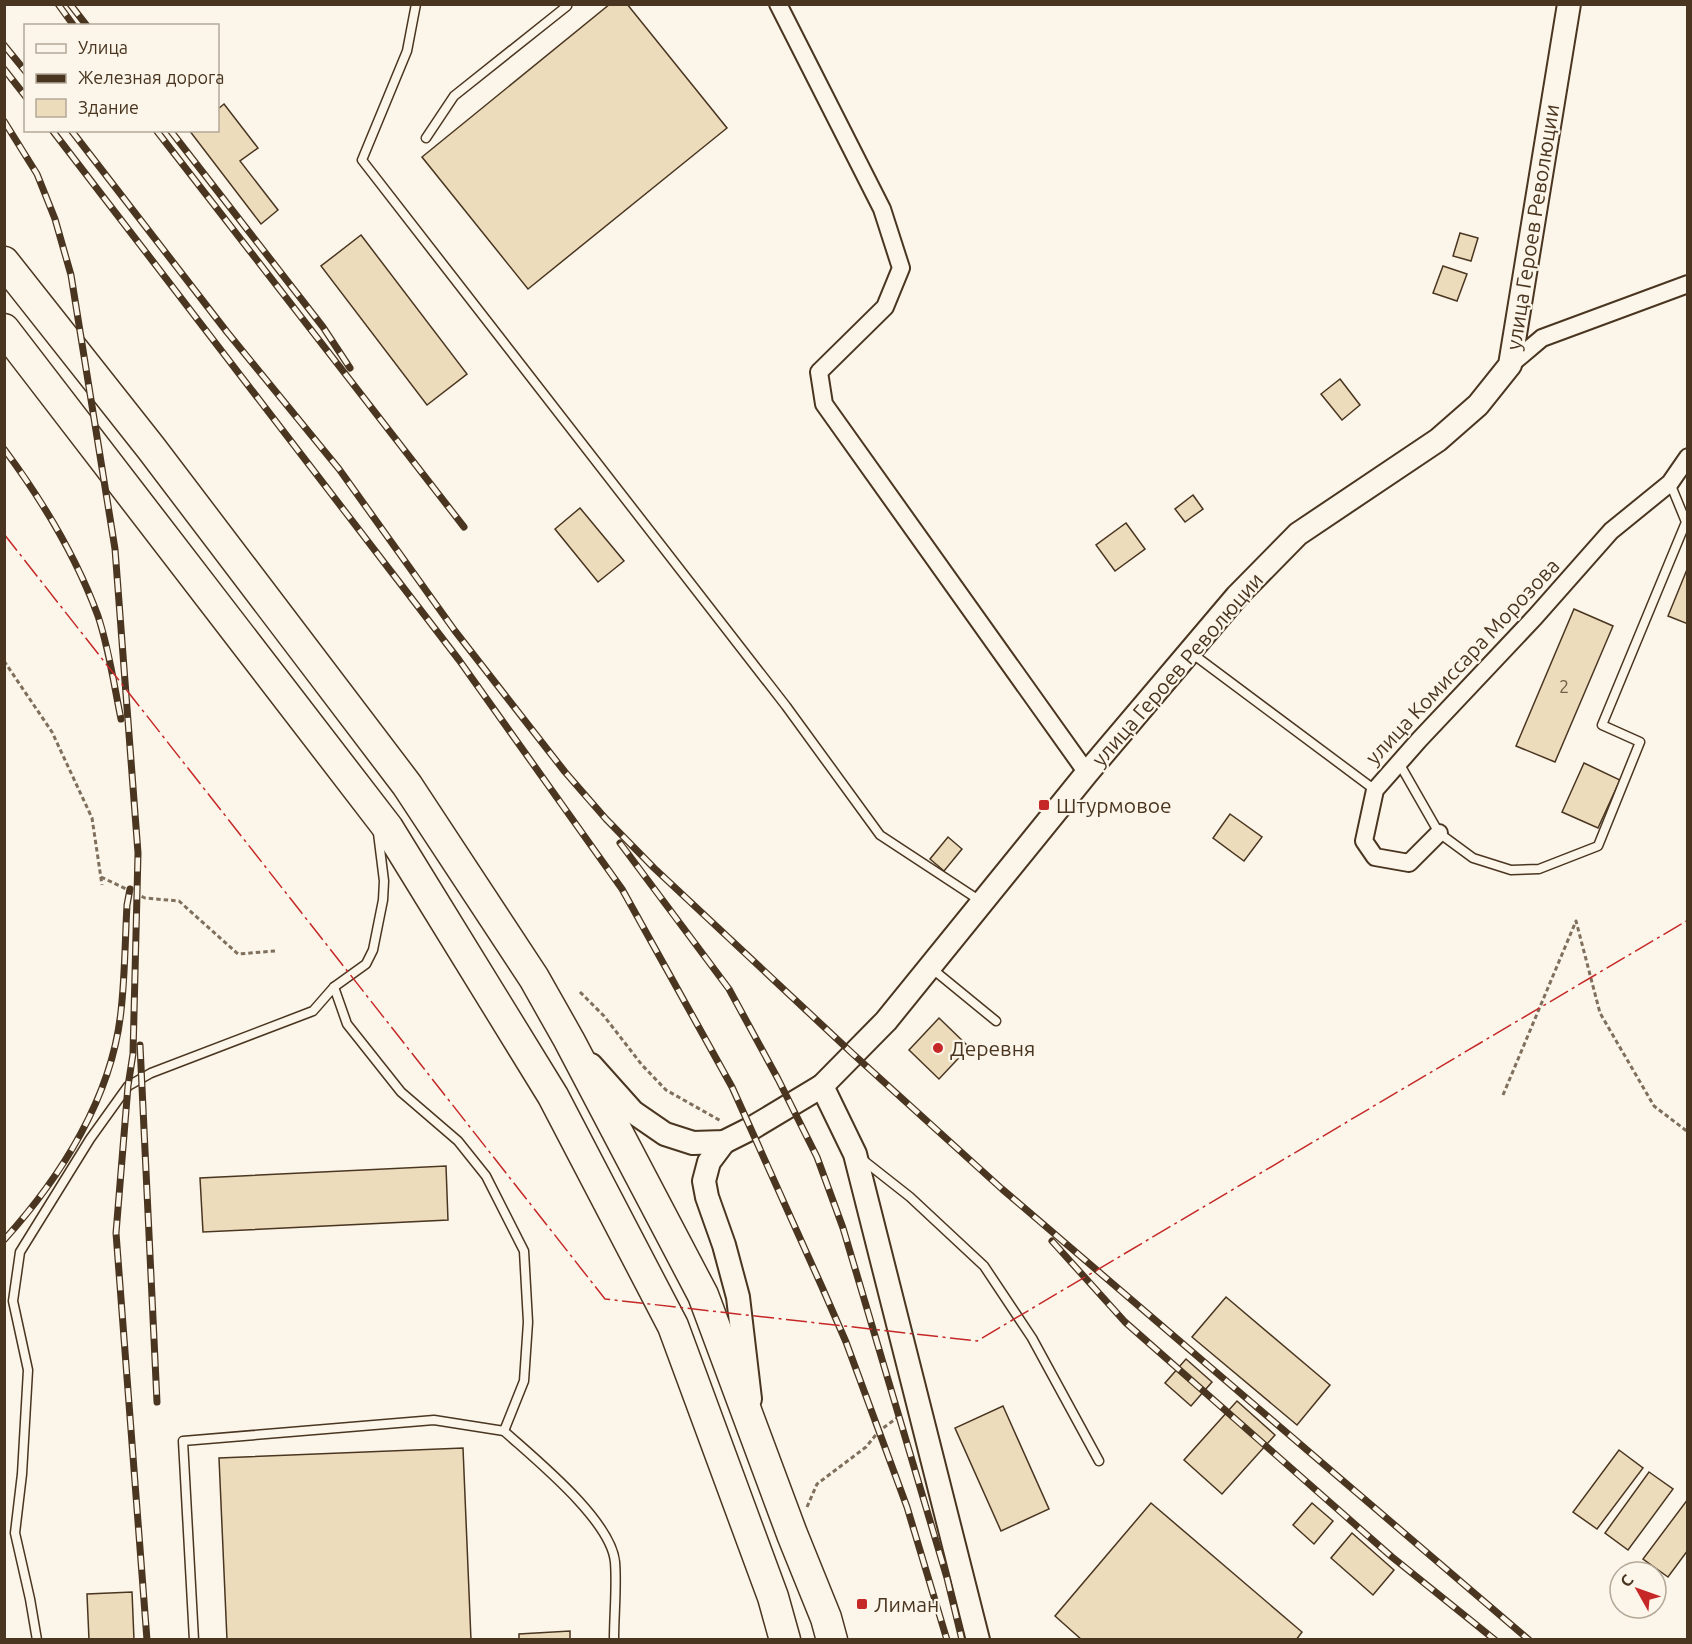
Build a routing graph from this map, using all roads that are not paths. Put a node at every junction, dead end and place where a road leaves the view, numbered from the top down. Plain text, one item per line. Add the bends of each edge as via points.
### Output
1 (566, 4) edge
2 (778, 4) edge
3 (1569, 4) edge
4 (415, 5) edge
5 (426, 138) dead end
6 (4, 262) edge
7 (1688, 284) edge
8 (4, 329) edge
9 (1510, 365) junction
10 (1688, 457) edge
11 (1670, 483) junction
12 (1190, 652) junction
13 (1398, 763) junction
14 (1088, 773) junction
15 (1375, 790) junction
16 (376, 812) junction
17 (1439, 833) junction
18 (982, 902) junction
19 (930, 967) junction
20 (333, 987) junction
21 (996, 1021) dead end
22 (569, 1041) junction
23 (822, 1086) junction
24 (733, 1138) junction
25 (855, 1154) junction
26 (504, 1431) junction
27 (754, 1433) junction
28 (1099, 1461) dead end
29 (37, 1640) edge
30 (194, 1640) edge
31 (614, 1640) edge
32 (785, 1640) edge
33 (832, 1640) edge
34 (978, 1640) edge

1 - 5 lane via 454,96
2 - 14 street via 882,209 901,268 885,307 819,372 824,404
3 - 9 main road, улица Героев Революции
4 - 18 lane via 407,51 362,160 786,706 880,835
6 - 22 highway via 407,785 534,978
7 - 9 street via 1542,338
8 - 16 highway
9 - 12 main road, улица Героев Революции via 1478,405 1438,440 1298,534 1237,596
10 - 11 street, улица Комиссара Морозова
11 - 13 street, улица Комиссара Морозова via 1611,531
11 - 17 lane via 1686,522 1602,725 1640,742 1598,846 1539,869 1511,870 1473,858
12 - 14 main road, улица Героев Революции
12 - 15 lane
13 - 15 street, улица Комиссара Морозова
13 - 17 lane
14 - 18 main road, улица Героев Революции
15 - 17 street, улица Комиссара Морозова via 1364,841 1375,857 1409,863
16 - 20 lane via 384,881 373,950 366,963
16 - 32 highway via 553,1096 673,1326 773,1597
18 - 19 main road, улица Героев Революции
19 - 21 lane
19 - 23 main road, улица Героев Революции via 886,1021
20 - 26 lane via 347,1024 401,1092 458,1141 486,1176 524,1251 528,1322 524,1381
20 - 29 lane via 313,1011 151,1073 128,1086 90,1139 21,1252 13,1301 28,1370 15,1533
22 - 24 main road, улица Героев Революции via 633,1112 665,1134 693,1143
22 - 27 highway via 703,1295
23 - 24 main road, улица Героев Революции
23 - 25 main road
24 - 27 main road via 709,1162 704,1180 738,1297
25 - 28 lane via 910,1197 984,1266 1032,1338
25 - 34 main road
26 - 30 lane via 434,1420 183,1441
26 - 31 lane via 600,1525 615,1559
27 - 33 highway

